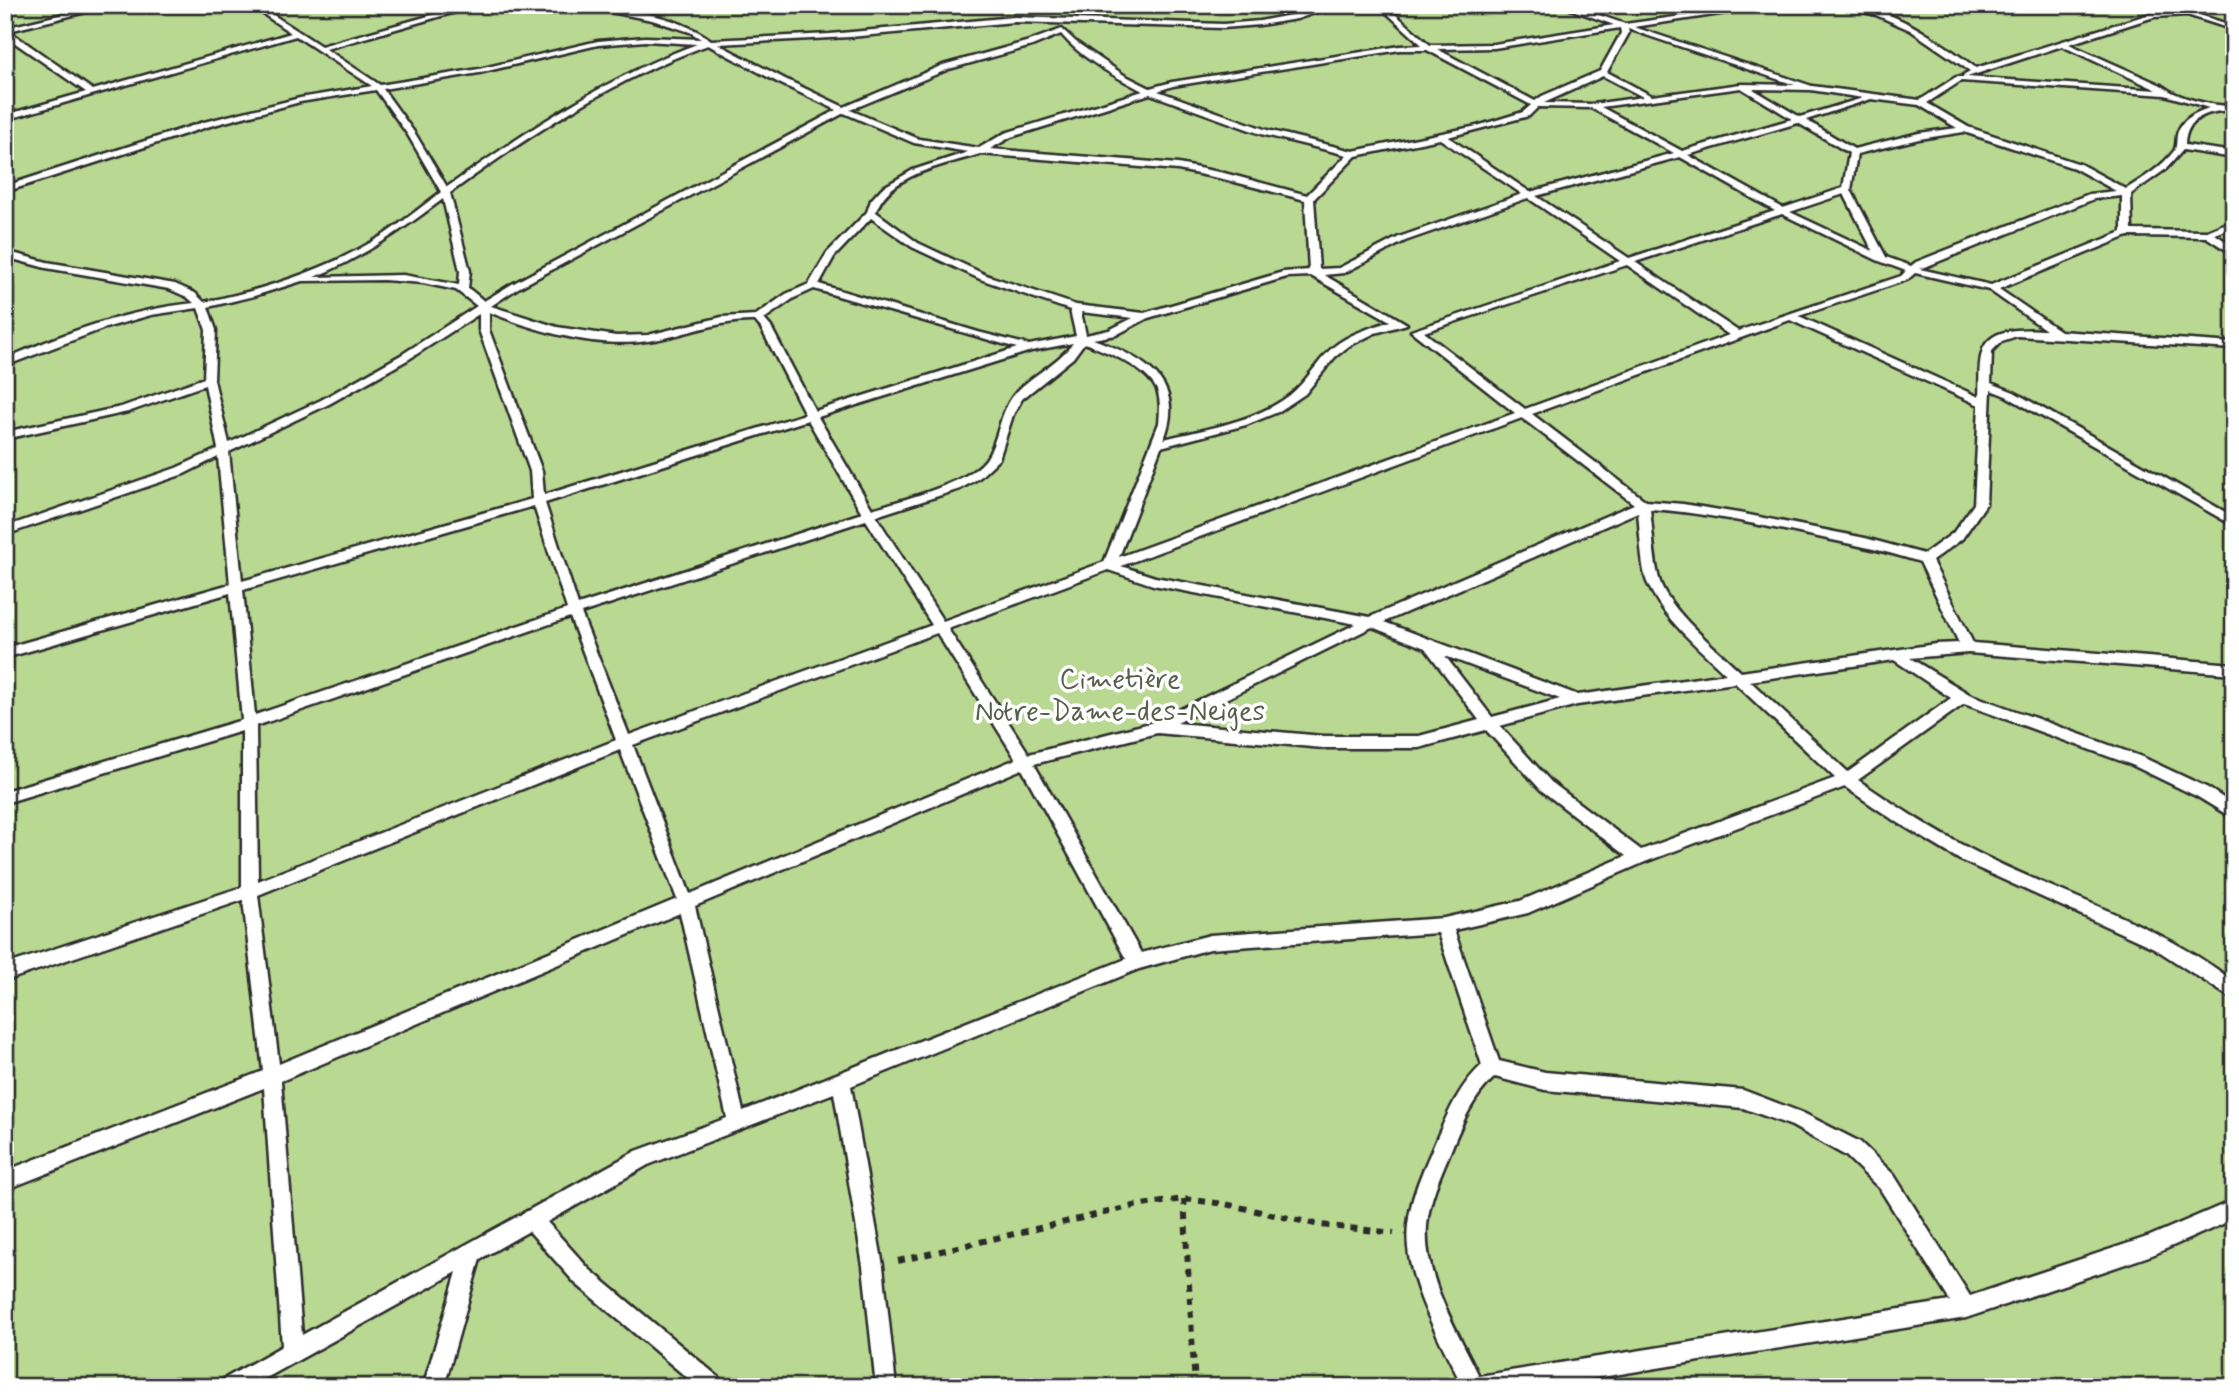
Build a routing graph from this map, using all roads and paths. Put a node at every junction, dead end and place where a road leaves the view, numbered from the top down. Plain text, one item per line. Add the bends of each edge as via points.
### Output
1 (111, 5) edge
2 (253, 5) edge
3 (477, 5) edge
4 (577, 5) edge
5 (1336, 5) edge
6 (1381, 5) edge
7 (1562, 5) edge
8 (1777, 5) edge
9 (1842, 5) edge
10 (1057, 16) junction
11 (1622, 26) junction
12 (2234, 28) edge
13 (5, 31) edge
14 (1062, 31) junction
15 (296, 34) junction
16 (709, 42) junction
17 (2061, 43) junction
18 (321, 48) junction
19 (1429, 48) junction
20 (1975, 71) junction
21 (1603, 72) junction
22 (1959, 79) junction
23 (377, 86) junction
24 (1741, 86) junction
25 (1811, 88) junction
26 (1150, 91) junction
27 (93, 93) junction
28 (2166, 93) junction
29 (1649, 97) junction
30 (1872, 97) junction
31 (1921, 103) junction
32 (1536, 106) junction
33 (1593, 106) junction
34 (2217, 108) junction
35 (2234, 108) edge
36 (845, 109) junction
37 (5, 118) edge
38 (1798, 121) junction
39 (1965, 129) junction
40 (1440, 135) junction
41 (2180, 147) junction
42 (979, 152) junction
43 (1853, 152) junction
44 (1353, 153) junction
45 (1681, 154) junction
46 (2234, 155) edge
47 (5, 189) edge
48 (1847, 190) junction
49 (446, 192) junction
50 (2126, 193) junction
51 (1528, 195) junction
52 (1309, 198) junction
53 (1782, 211) junction
54 (871, 213) junction
55 (2234, 223) edge
56 (2127, 233) junction
57 (2207, 234) junction
58 (2234, 252) edge
59 (5, 254) edge
60 (1882, 259) junction
61 (1630, 261) junction
62 (1913, 270) junction
63 (1314, 273) junction
64 (298, 281) junction
65 (813, 286) junction
66 (1992, 288) junction
67 (463, 289) junction
68 (202, 305) junction
69 (484, 306) junction
70 (1075, 308) junction
71 (1144, 316) junction
72 (1790, 316) junction
73 (758, 318) junction
74 (1398, 322) junction
75 (1416, 331) junction
76 (2057, 333) junction
77 (1738, 336) junction
78 (1082, 339) junction
79 (2234, 346) edge
80 (1029, 348) junction
81 (5, 363) edge
82 (209, 380) junction
83 (1984, 384) junction
84 (1983, 403) junction
85 (1526, 413) junction
86 (812, 417) junction
87 (5, 436) edge
88 (1156, 445) junction
89 (223, 451) junction
90 (538, 501) junction
91 (1643, 505) junction
92 (870, 516) junction
93 (2234, 522) edge
94 (5, 531) edge
95 (1925, 559) junction
96 (1109, 566) junction
97 (237, 589) junction
98 (574, 611) junction
99 (1371, 622) junction
100 (943, 627) junction
101 (1429, 644) junction
102 (1968, 648) junction
103 (5, 653) edge
104 (1897, 655) junction
105 (2234, 669) edge
106 (1737, 678) junction
107 (1963, 698) junction
108 (1577, 700) junction
109 (249, 723) junction
110 (1489, 723) junction
111 (1157, 727) junction
112 (626, 741) junction
113 (1025, 761) junction
114 (1847, 780) junction
115 (5, 797) edge
116 (2234, 813) edge
117 (1639, 858) junction
118 (250, 891) junction
119 (686, 903) junction
120 (1444, 925) junction
121 (1137, 962) junction
122 (5, 973) edge
123 (2234, 992) edge
124 (1492, 1069) junction
125 (272, 1076) junction
126 (841, 1081) junction
127 (737, 1123) junction
128 (5, 1181) edge
129 (1184, 1199) junction
130 (2234, 1209) edge
131 (531, 1220) junction
132 (1417, 1235) junction
133 (472, 1254) junction
134 (873, 1266) junction
135 (1966, 1308) junction
136 (293, 1352) junction
137 (229, 1387) edge
138 (433, 1387) edge
139 (715, 1387) edge
140 (886, 1387) edge
141 (1195, 1387) edge
142 (1474, 1387) edge

1 - 13 lane
2 - 15 lane
3 - 18 lane
4 - 16 lane via 673,23
5 - 10 lane via 1267,24 1211,27
6 - 19 lane
7 - 11 lane
8 - 11 lane
9 - 20 lane via 1912,27
10 - 14 lane
10 - 16 lane
11 - 19 lane via 1494,46
11 - 21 lane via 1625,33
11 - 25 lane
12 - 17 lane via 2175,13 2153,15
13 - 27 lane
14 - 26 lane via 1121,77
14 - 36 lane via 946,67
15 - 18 lane
15 - 27 lane
16 - 23 lane via 645,39 598,43 479,71
16 - 36 lane
16 - 49 lane via 622,80
17 - 20 lane
17 - 28 lane
18 - 23 lane
19 - 26 lane via 1401,48 1264,69
19 - 32 lane
20 - 22 lane
21 - 29 lane
21 - 32 lane
22 - 28 lane
22 - 31 lane
23 - 47 lane via 207,124
23 - 49 lane
24 - 25 lane
24 - 29 lane
24 - 38 lane
25 - 30 lane
26 - 42 lane via 1008,135
26 - 44 lane via 1264,132
27 - 37 lane
28 - 34 lane
29 - 33 lane
30 - 31 lane
30 - 38 lane
31 - 39 lane
32 - 33 lane
32 - 40 lane via 1506,121
33 - 45 lane
34 - 35 lane
34 - 41 lane via 2195,116 2181,132
36 - 42 lane via 918,141
36 - 69 lane
38 - 43 lane
38 - 45 lane
39 - 43 lane
39 - 50 lane via 2077,166
40 - 44 lane
40 - 51 lane
41 - 46 lane
41 - 50 lane via 2156,174
42 - 52 lane via 1178,167
42 - 54 lane via 888,187 879,193
43 - 48 lane
44 - 52 lane
45 - 51 lane
45 - 53 lane
48 - 53 lane
48 - 60 lane
49 - 64 lane via 386,237
49 - 67 lane via 465,271
50 - 56 lane
50 - 62 lane via 2092,196
51 - 61 lane
51 - 63 lane via 1402,239 1341,271
52 - 63 lane
53 - 60 lane
53 - 61 lane
54 - 65 lane via 837,244
54 - 70 lane via 915,245 947,261
55 - 57 lane
56 - 57 lane
56 - 66 lane
57 - 58 lane
59 - 68 lane via 172,286
60 - 62 lane
61 - 75 lane
61 - 77 lane
62 - 66 lane
62 - 72 lane via 1904,278
63 - 71 lane via 1286,274
63 - 74 lane
64 - 67 lane via 356,277 432,282
64 - 68 lane
65 - 73 lane
65 - 80 lane
66 - 76 lane
67 - 69 lane
68 - 81 lane via 123,319
68 - 82 lane via 211,330
69 - 73 lane via 567,334 630,340 722,319
69 - 89 lane via 325,402
69 - 90 lane via 484,330 536,471
70 - 71 lane
70 - 78 lane
71 - 78 lane via 1112,333
72 - 77 lane
72 - 84 lane
73 - 86 lane
74 - 75 lane
74 - 88 lane via 1350,341 1332,354 1311,385 1286,404 1255,418
75 - 85 lane
76 - 79 lane
76 - 83 lane via 2023,331 1994,341 1987,351
77 - 85 lane
78 - 80 lane
78 - 88 lane via 1118,354 1160,385 1165,422
78 - 92 lane via 1069,356 1018,397 993,459 975,475
80 - 86 lane
82 - 87 lane via 124,410
82 - 89 lane
83 - 84 lane
83 - 93 lane via 2021,400
84 - 95 lane via 1980,504 1954,540
85 - 91 lane
85 - 96 lane
86 - 90 lane
86 - 92 lane
88 - 96 lane
89 - 94 lane via 180,471
89 - 97 lane
90 - 97 lane
90 - 98 lane
91 - 95 lane via 1738,516
91 - 99 lane
91 - 106 lane via 1653,581 1689,631
92 - 98 lane
92 - 100 lane
95 - 102 lane
96 - 99 lane via 1153,582
96 - 100 lane
97 - 103 lane
97 - 109 lane
98 - 109 lane
98 - 112 lane
99 - 101 lane
99 - 111 lane
100 - 112 lane
100 - 113 lane
101 - 108 lane
101 - 110 lane
102 - 104 lane
102 - 105 lane
104 - 106 lane
104 - 107 lane
106 - 108 lane
106 - 114 lane
107 - 114 lane
107 - 116 lane via 2126,755 2174,776
108 - 110 lane
109 - 115 lane
109 - 118 lane
110 - 111 lane via 1406,742 1323,742
110 - 117 lane via 1546,786
111 - 113 lane
112 - 118 lane
112 - 119 lane
113 - 119 lane
113 - 121 lane
114 - 117 lane
114 - 123 lane via 1966,855 2160,943
117 - 120 lane via 1522,908
118 - 122 lane
118 - 125 lane
119 - 125 lane
119 - 127 lane
120 - 121 lane via 1210,942
120 - 124 lane
121 - 126 lane
124 - 132 lane via 1474,1083 1454,1118 1427,1184
124 - 135 lane via 1545,1081 1743,1099 1797,1119 1853,1149 1887,1182
125 - 128 lane
125 - 136 lane
126 - 127 lane
126 - 134 lane
127 - 131 lane via 643,1158
129 - 132 path via 1320,1225
129 - 134 path via 1134,1206
129 - 141 path
130 - 135 lane via 2152,1245
131 - 133 lane
131 - 139 lane via 582,1276
132 - 142 lane via 1430,1293
133 - 136 lane
133 - 138 lane
134 - 140 lane
135 - 142 lane
136 - 137 lane

